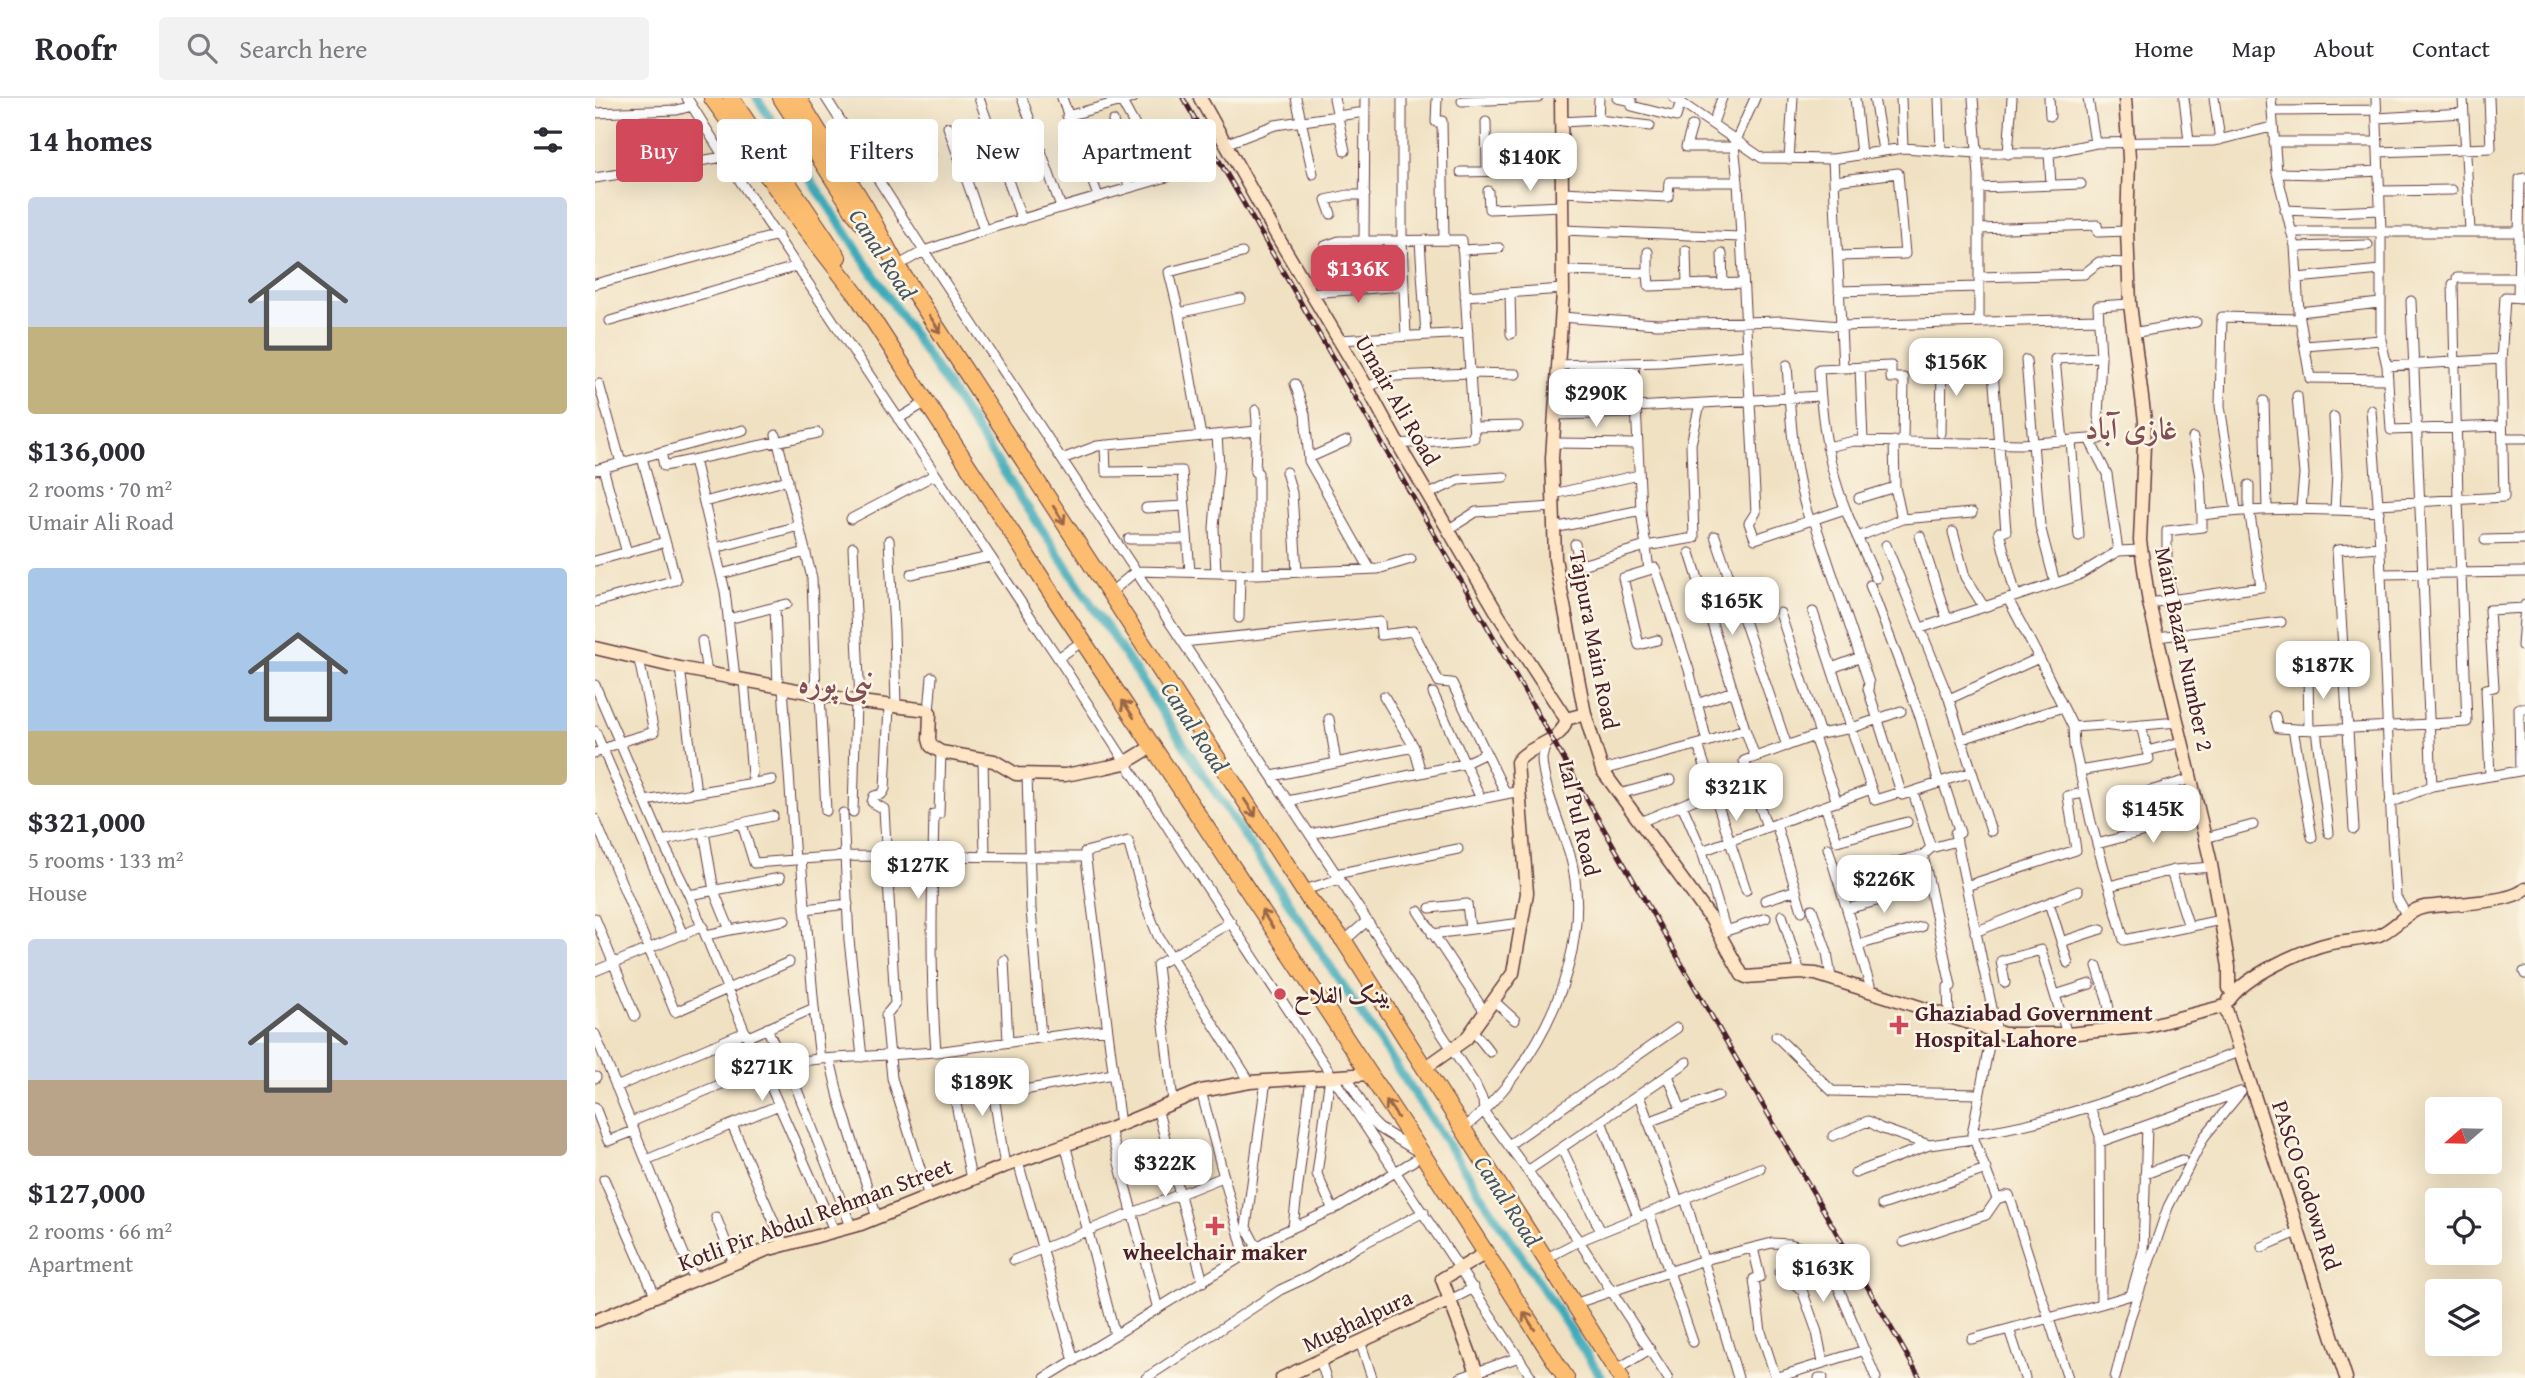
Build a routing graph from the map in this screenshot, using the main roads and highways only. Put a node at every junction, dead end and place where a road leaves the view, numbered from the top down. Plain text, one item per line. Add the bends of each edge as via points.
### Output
1 (712, 98) edge
2 (731, 98) edge
3 (781, 98) edge
4 (798, 98) edge
5 (897, 266) junction
6 (856, 294) junction
7 (1618, 1374) edge
8 (1566, 1378) edge

1 - 6 highway
2 - 6 highway via 838,255
3 - 5 highway via 856,215
4 - 5 highway
5 -> 7 highway via 1304,890 1344,942
8 -> 6 highway

